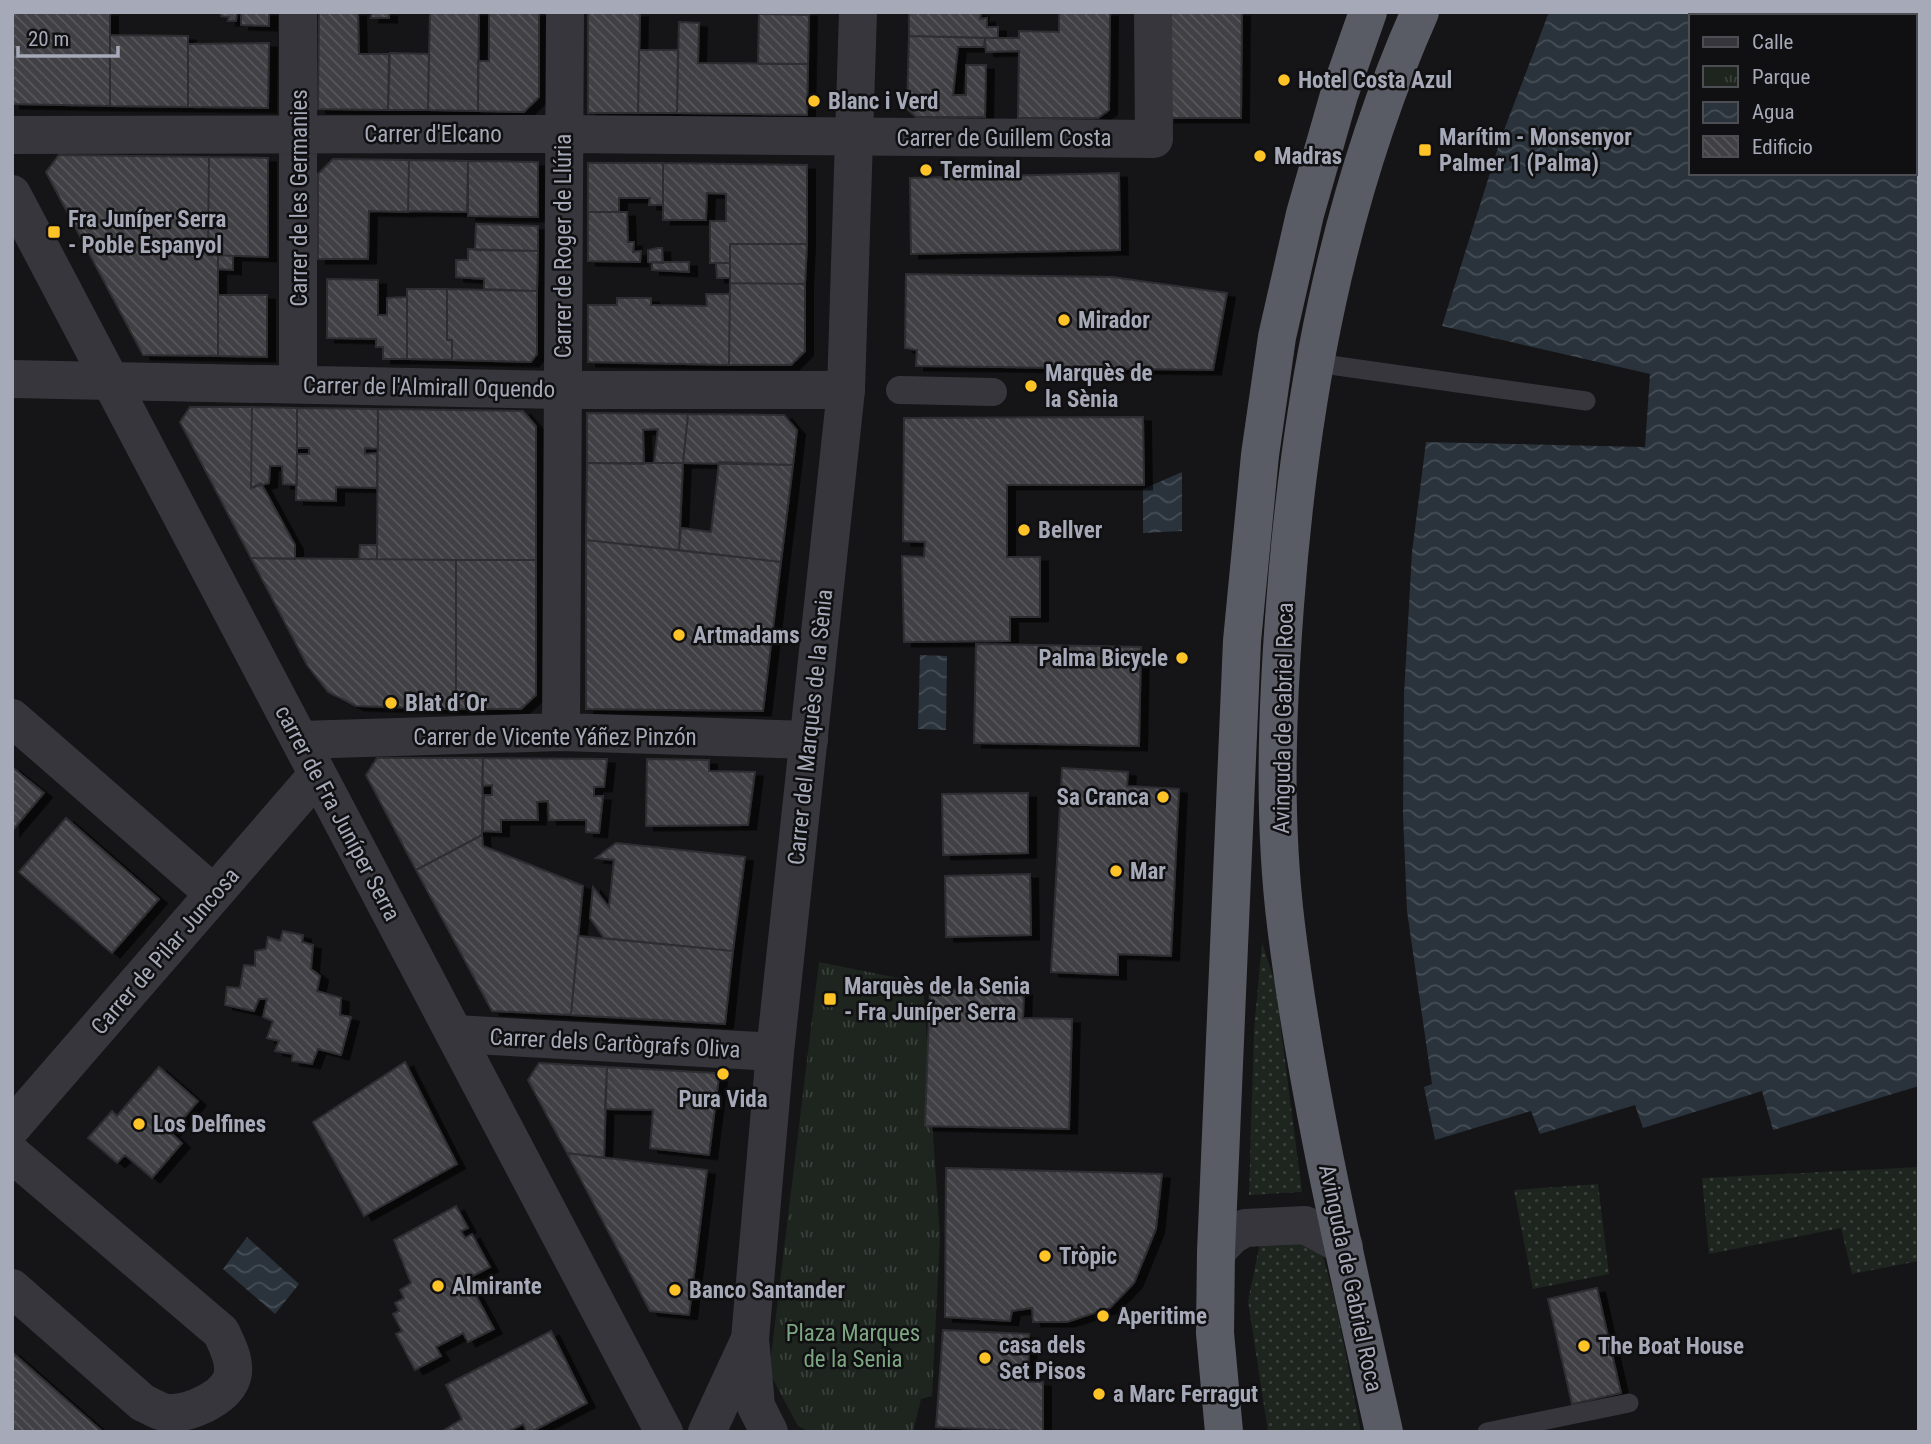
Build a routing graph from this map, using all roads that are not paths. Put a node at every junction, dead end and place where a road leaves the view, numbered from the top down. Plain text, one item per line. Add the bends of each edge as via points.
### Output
1 (298, 12) edge
2 (565, 12) edge
3 (858, 12) edge
4 (1153, 12) edge
5 (1368, 12) edge
6 (1420, 12) edge
7 (299, 133) junction
8 (564, 134) junction
9 (12, 135) edge
10 (854, 137) junction
11 (12, 194) edge
12 (1316, 363) junction
13 (12, 379) edge
14 (110, 379) junction
15 (298, 383) junction
16 (562, 390) junction
17 (846, 390) junction
18 (900, 390) dead end
19 (993, 392) dead end
20 (1586, 401) dead end
21 (12, 718) edge
22 (561, 732) junction
23 (300, 740) junction
24 (809, 740) junction
25 (317, 775) junction
26 (214, 894) junction
27 (455, 1034) junction
28 (775, 1052) junction
29 (12, 1127) edge
30 (12, 1154) edge
31 (1344, 1246) junction
32 (1216, 1252) junction
33 (12, 1288) edge
34 (750, 1339) junction
35 (1629, 1403) dead end
36 (664, 1432) edge
37 (707, 1432) edge
38 (769, 1432) edge
39 (1224, 1432) edge
40 (1384, 1432) edge
41 (1487, 1432) edge

1 - 7 street, Carrer de les Germanies
2 - 8 street, Carrer de Roger de Llúria
3 - 10 street, Carrer del Marquès de la Sènia
4 - 10 street, Carrer de Guillem Costa via 1154,139
5 - 32 highway, Avinguda de Gabriel Roca via 1305,214 1280,324 1260,455 1242,641
6 - 12 highway, Avinguda de Gabriel Roca via 1358,178
7 - 8 street, Carrer d'Elcano
7 - 9 street, Carrer d'Elcano
7 - 15 street, Carrer de les Germanies
8 - 10 street, Carrer d'Elcano
8 - 16 street, Carrer de Roger de Llúria
10 - 17 street, Carrer del Marquès de la Sènia
11 - 14 street, carrer de Fra Juníper Serra
12 - 20 lane
12 - 31 highway, Avinguda de Gabriel Roca via 1286,586 1278,809 1285,922
13 - 14 street, Carrer de l'Almirall Oquendo
14 - 15 street, Carrer de l'Almirall Oquendo
14 - 23 street, carrer de Fra Juníper Serra
15 - 16 street, Carrer de l'Almirall Oquendo
16 - 17 street, Carrer de l'Almirall Oquendo
16 - 22 street, Carrer de Roger de Llúria
17 - 24 street, Carrer del Marquès de la Sènia
18 - 19 street
21 - 26 street
22 - 23 street, Carrer de Vicente Yáñez Pinzón
22 - 24 street, Carrer de Vicente Yáñez Pinzón
23 - 25 street, carrer de Fra Juníper Serra
24 - 28 street, Carrer del Marquès de la Sènia
25 - 26 street, Carrer de Pilar Juncosa
25 - 27 street, carrer de Fra Juníper Serra
26 - 29 street, Carrer de Pilar Juncosa
27 - 28 street, Carrer dels Cartògrafs Oliva
27 - 36 street, carrer de Fra Juníper Serra
28 - 34 street, Carrer del Marquès de la Sènia
30 - 33 street via 221,1332 233,1366 231,1381 212,1400 187,1411 166,1413 144,1403
31 - 32 street via 1305,1225 1245,1228
31 - 40 highway, Avinguda de Gabriel Roca
32 - 39 highway, Avinguda de Gabriel Roca via 1217,1359
34 - 37 street, Carrer del Marquès de la Sènia
34 - 38 street via 756,1406
35 - 41 lane

